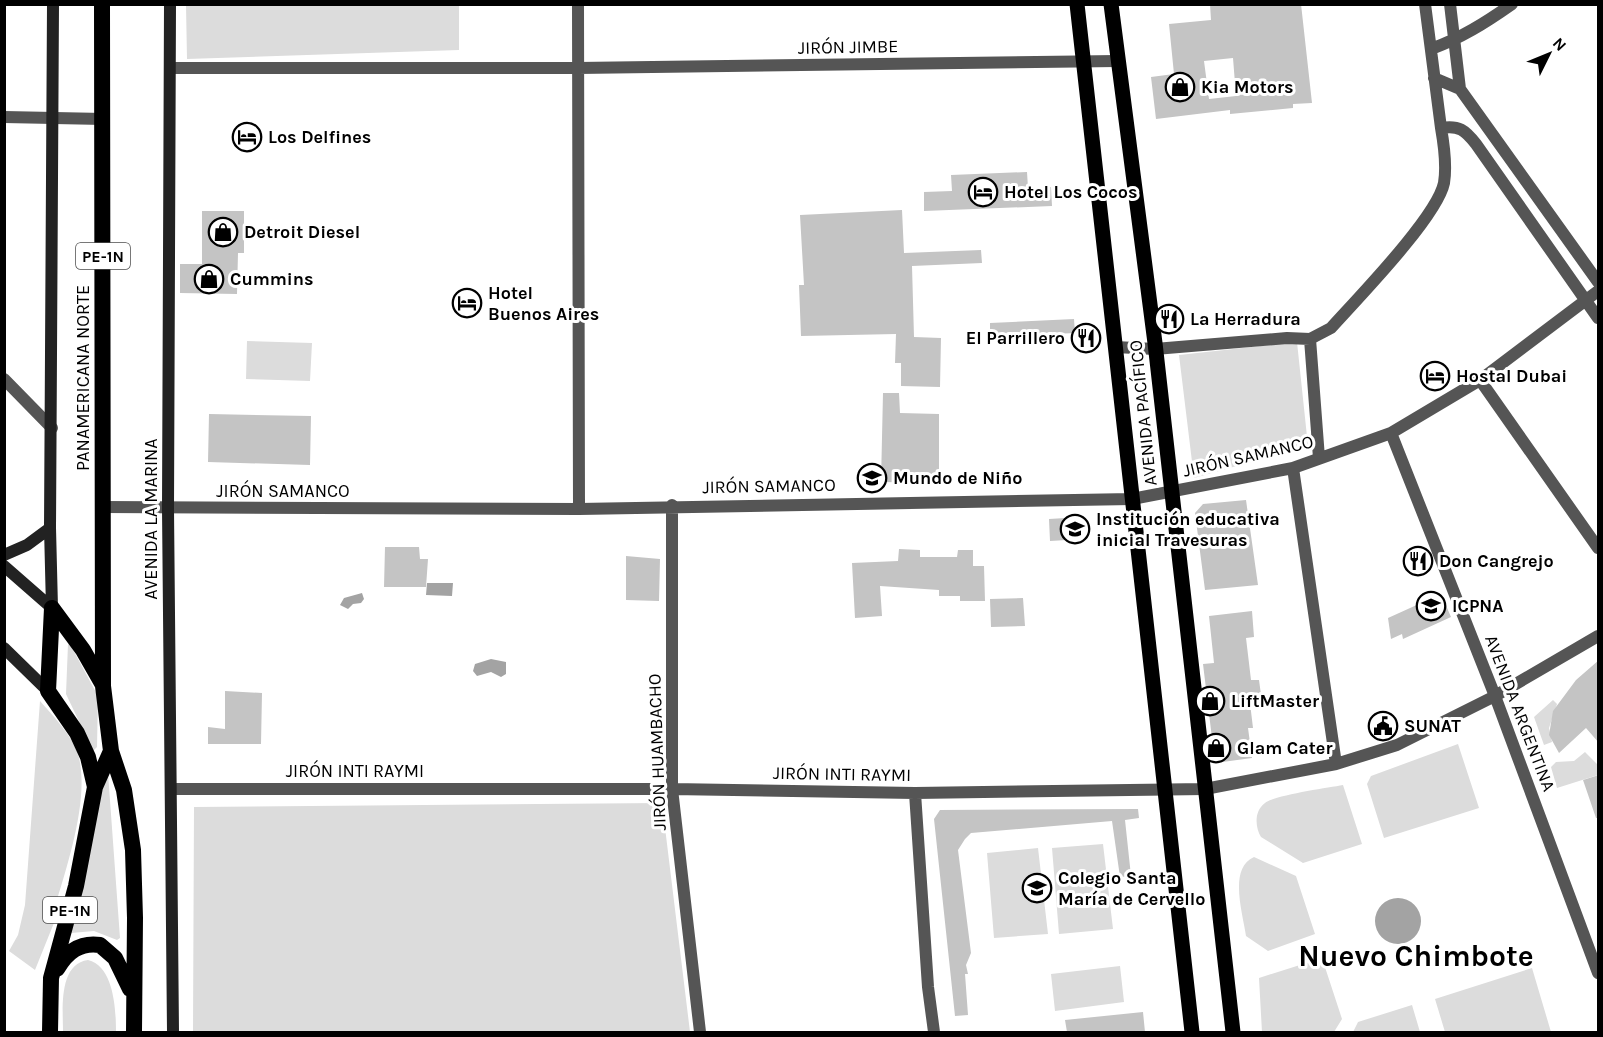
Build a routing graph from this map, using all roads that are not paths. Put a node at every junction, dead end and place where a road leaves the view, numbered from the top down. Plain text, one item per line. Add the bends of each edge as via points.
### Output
1 (53, 4) edge
2 (102, 4) edge
3 (170, 4) edge
4 (578, 4) edge
5 (1077, 4) edge
6 (1111, 4) edge
7 (1425, 4) edge
8 (1450, 4) edge
9 (1512, 4) edge
10 (1454, 40) junction
11 (1431, 49) junction
12 (1117, 62) junction
13 (1084, 63) junction
14 (170, 68) junction
15 (578, 68) junction
16 (1434, 78) junction
17 (1460, 89) junction
18 (4, 117) edge
19 (52, 117) junction
20 (104, 119) junction
21 (1441, 128) junction
22 (1599, 282) edge
23 (1599, 291) edge
24 (1585, 300) junction
25 (1599, 318) edge
26 (1310, 339) junction
27 (1115, 347) junction
28 (1155, 349) junction
29 (4, 379) edge
30 (1480, 380) junction
31 (52, 428) junction
32 (1391, 433) junction
33 (1319, 459) junction
34 (1293, 468) junction
35 (1171, 493) junction
36 (1132, 499) junction
37 (672, 506) junction
38 (102, 507) junction
39 (168, 509) junction
40 (579, 509) junction
41 (50, 528) junction
42 (1599, 548) edge
43 (4, 555) edge
44 (4, 566) edge
45 (52, 608) junction
46 (1599, 636) edge
47 (4, 648) edge
48 (104, 686) junction
49 (48, 691) junction
50 (1495, 696) junction
51 (111, 752) junction
52 (1336, 764) junction
53 (95, 787) junction
54 (171, 789) junction
55 (672, 789) junction
56 (1205, 789) junction
57 (1166, 791) junction
58 (915, 794) junction
59 (1599, 973) edge
60 (51, 978) junction
61 (133, 999) junction
62 (50, 1032) edge
63 (134, 1032) edge
64 (172, 1032) edge
65 (700, 1032) edge
66 (934, 1032) edge
67 (1192, 1032) edge
68 (1233, 1032) edge

1 - 19 main road
2 - 20 highway, PANAMERICANA NORTE / PE-1N
3 - 14 main road, AVENIDA LA MARINA
4 - 15 street
5 - 13 main road, AVENIDA PACÍFICO
6 - 12 main road, AVENIDA PACÍFICO
7 - 11 street
8 - 10 street
9 - 10 street
10 - 11 street
10 - 17 street
11 - 16 street
12 - 13 street, JIRÓN JIMBE
12 - 28 main road, AVENIDA PACÍFICO
13 - 15 street, JIRÓN JIMBE
13 - 27 main road, AVENIDA PACÍFICO
14 - 15 street, JIRÓN JIMBE
14 - 39 main road, AVENIDA LA MARINA
15 - 40 street
16 - 17 street
16 - 21 street
17 - 22 street
18 - 19 street
19 - 20 street
19 - 31 main road
20 - 38 highway, PANAMERICANA NORTE / PE-1N
21 - 24 street via 1455,125 1476,144
21 - 26 street via 1444,184 1432,209 1331,328
23 - 24 street, JIRÓN SAMANCO
24 - 25 street
24 - 30 street, JIRÓN SAMANCO
26 - 28 street
26 - 33 street
27 - 28 street
27 - 36 main road, AVENIDA PACÍFICO
28 - 35 main road, AVENIDA PACÍFICO
29 - 31 street
30 - 32 street, JIRÓN SAMANCO
30 - 42 street
31 - 41 main road
32 - 33 street, JIRÓN SAMANCO
32 - 50 street, AVENIDA ARGENTINA
33 - 34 street, JIRÓN SAMANCO
34 - 35 street, JIRÓN SAMANCO
34 - 52 street
35 - 36 street, JIRÓN SAMANCO
35 - 56 main road, AVENIDA PACÍFICO
36 - 37 street, JIRÓN SAMANCO
36 - 57 main road, AVENIDA PACÍFICO
37 - 40 street, JIRÓN SAMANCO
37 - 55 street, JIRÓN HUAMBACHO
38 - 39 street, JIRÓN SAMANCO
38 - 48 highway, PANAMERICANA NORTE / PE-1N
39 - 40 street, JIRÓN SAMANCO
39 - 54 main road, AVENIDA LA MARINA
41 - 43 main road via 27,545
41 - 45 main road
44 - 45 main road
45 - 48 highway
45 - 49 highway
46 - 50 street, JIRÓN INTI RAYMI
47 - 49 main road
48 - 51 highway, PANAMERICANA NORTE / PE-1N
49 - 53 highway via 77,733
50 - 52 street, JIRÓN INTI RAYMI via 1397,745
50 - 59 street, AVENIDA ARGENTINA
51 - 53 highway, PE-1N
51 - 61 highway, PANAMERICANA NORTE / PE-1N via 124,790 133,850
52 - 56 street, JIRÓN INTI RAYMI
53 - 60 highway, PE-1N via 76,886
54 - 55 street, JIRÓN INTI RAYMI
54 - 64 main road, AVENIDA LA MARINA
55 - 58 street, JIRÓN INTI RAYMI
55 - 65 street, JIRÓN HUAMBACHO
56 - 57 street, JIRÓN INTI RAYMI
56 - 68 main road, AVENIDA PACÍFICO
57 - 58 street, JIRÓN INTI RAYMI
57 - 67 main road, AVENIDA PACÍFICO
58 - 66 street
60 - 61 highway via 72,951 81,945 100,945 115,958
60 - 62 highway, PE-1N
61 - 63 highway, PANAMERICANA NORTE / PE-1N

